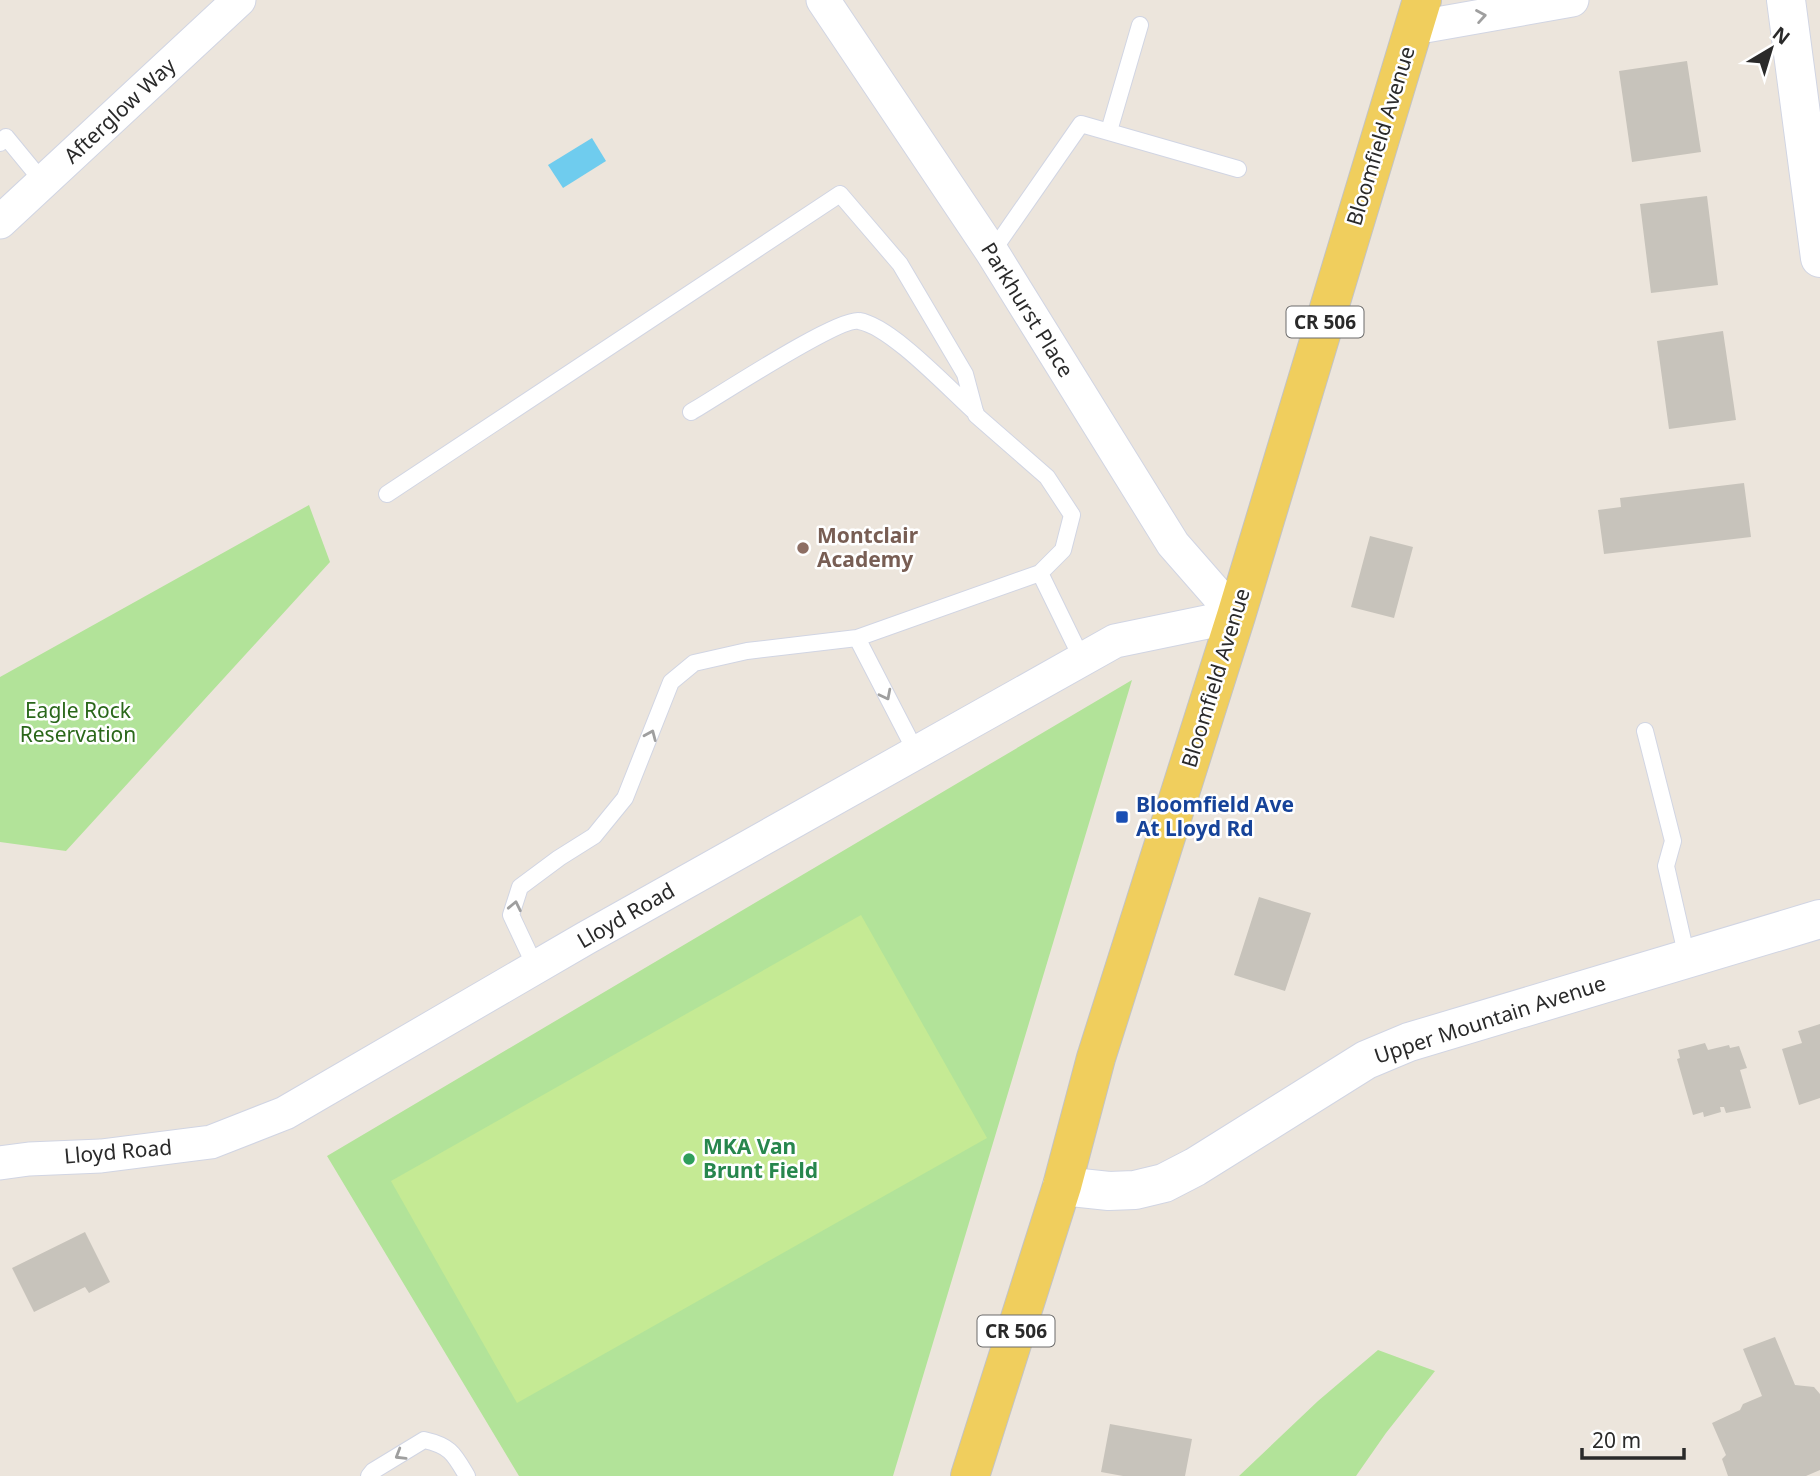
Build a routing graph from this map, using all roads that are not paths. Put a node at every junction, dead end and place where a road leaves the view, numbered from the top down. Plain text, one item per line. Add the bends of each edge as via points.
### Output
1 (239, 0) edge
2 (823, 0) edge
3 (1572, 0) edge
4 (1786, 0) edge
5 (1418, 14) edge
6 (1139, 25) dead end
7 (1109, 131) junction
8 (0, 143) edge
9 (1238, 169) dead end
10 (43, 182) junction
11 (0, 222) edge
12 (992, 252) junction
13 (1820, 258) edge
14 (691, 412) dead end
15 (976, 413) junction
16 (387, 494) dead end
17 (1040, 573) junction
18 (1237, 616) junction
19 (857, 638) junction
20 (1082, 659) junction
21 (1645, 731) dead end
22 (916, 752) junction
23 (1820, 919) edge
24 (1688, 958) junction
25 (536, 968) junction
26 (0, 1163) edge
27 (1062, 1186) junction
28 (369, 1476) edge
29 (467, 1476) edge
30 (970, 1476) edge

1 - 10 street, Afterglow Way
2 - 12 street, Parkhurst Place
5 -> 3 street
4 - 13 street
5 - 18 main road, Bloomfield Avenue / CR 506
6 - 7 lane
7 - 9 lane
7 - 12 lane via 1082,124
8 - 10 lane via 6,137
10 - 11 street, Afterglow Way
12 - 18 street, Parkhurst Place via 1173,544
14 - 15 lane via 829,329 857,320 882,329
15 - 16 lane via 965,374 900,264 840,194
15 - 17 lane via 1047,477 1072,515 1063,550
17 - 19 lane
17 - 20 lane
18 - 20 street, Lloyd Road via 1115,641
18 - 27 main road, Bloomfield Avenue / CR 506 via 1096,1058
19 -> 22 lane
25 -> 19 lane via 511,915 520,887 594,836 625,797 671,682 694,663
20 - 22 street, Lloyd Road
21 - 24 lane via 1673,841 1666,866
22 - 25 street, Lloyd Road
23 - 24 street, Upper Mountain Avenue
24 - 27 street, Upper Mountain Avenue via 1453,1027 1366,1060 1164,1183 1110,1191
25 - 26 street, Lloyd Road via 285,1112 211,1142
27 - 30 main road, Bloomfield Avenue / CR 506
29 -> 28 lane via 454,1453 424,1440

